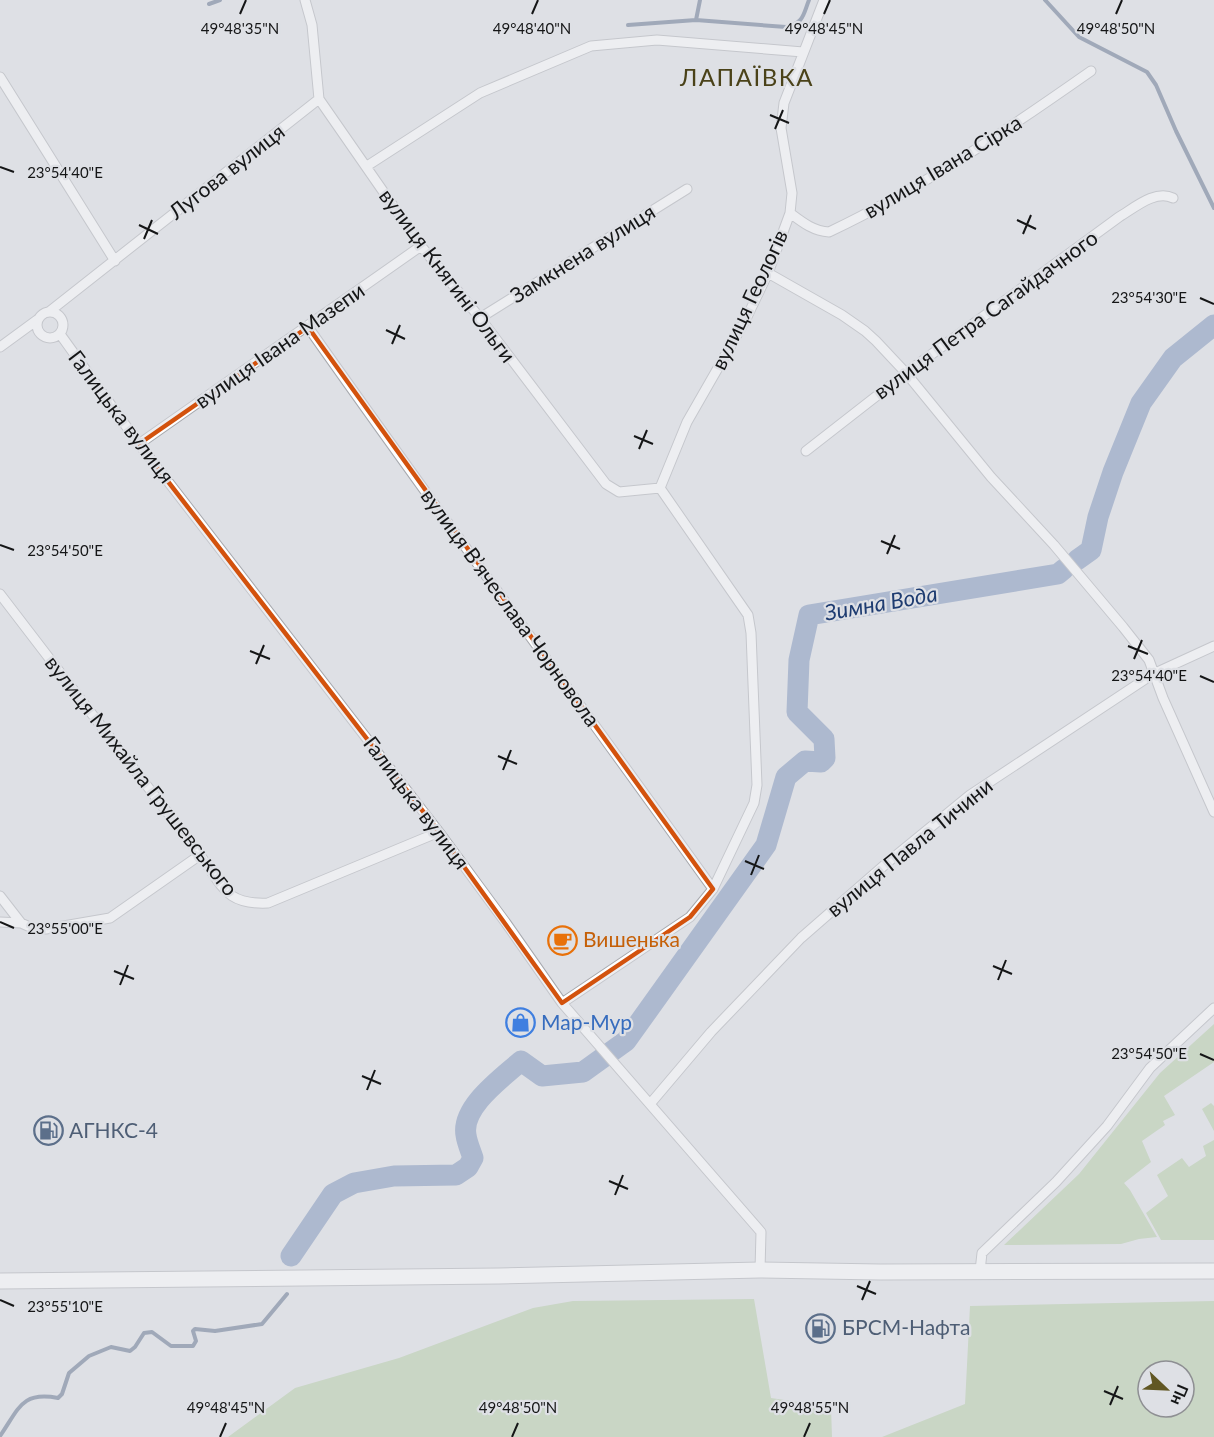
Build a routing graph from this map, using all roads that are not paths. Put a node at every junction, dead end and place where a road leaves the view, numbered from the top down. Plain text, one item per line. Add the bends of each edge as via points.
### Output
1 (305, 0) edge
2 (824, 0) edge
3 (803, 52) junction
4 (1091, 71) dead end
5 (0, 76) edge
6 (319, 99) junction
7 (367, 166) junction
8 (687, 189) dead end
9 (1173, 198) dead end
10 (790, 213) junction
11 (421, 246) junction
12 (115, 261) junction
13 (768, 273) junction
14 (50, 311) junction
15 (480, 318) junction
16 (37, 320) junction
17 (308, 327) junction
18 (60, 334) junction
19 (0, 346) edge
20 (906, 373) junction
21 (139, 444) junction
22 (806, 451) dead end
23 (660, 488) junction
24 (0, 594) edge
25 (1214, 646) edge
26 (1153, 674) junction
27 (1214, 813) edge
28 (439, 832) junction
29 (200, 855) junction
30 (713, 889) junction
31 (0, 896) edge
32 (0, 922) edge
33 (21, 923) junction
34 (562, 1003) junction
35 (1214, 1008) edge
36 (650, 1104) junction
37 (760, 1270) junction
38 (980, 1271) junction
39 (1214, 1271) edge
40 (0, 1281) edge

1 - 6 street, вулиця Княгині Ольги via 312,25
2 - 3 street, вулиця Геологів
3 - 7 street via 657,40 591,46 480,93
3 - 10 street, вулиця Геологів via 784,104 781,128 792,193
4 - 10 street, вулиця Івана Сірка via 936,174 829,232 809,226
5 - 12 street
6 - 7 street, вулиця Княгині Ольги
6 - 12 street, Лугова вулиця
7 - 11 street, вулиця Княгині Ольги
8 - 15 street, Замкнена вулиця
9 - 20 street, вулиця Петра Сагайдачного via 1161,195 1150,199 1119,218
10 - 13 street, вулиця Геологів
11 - 15 street, вулиця Княгині Ольги
11 - 17 street, вулиця Івана Мазепи
12 - 14 street, Лугова вулиця
13 - 20 street via 865,331
13 - 23 street, вулиця Геологів via 687,422
14 - 16 street
14 - 18 street via 63,320
15 - 23 street, вулиця Княгині Ольги via 606,484 619,492
16 - 18 street via 41,335 51,339
16 - 19 street
17 - 21 street, вулиця Івана Мазепи
17 - 30 street, вулиця Вʼячеслава Чорновола
18 - 21 street, Галицька вулиця
20 - 22 street, вулиця Петра Сагайдачного
20 - 26 street via 1149,660
21 - 28 street, Галицька вулиця
23 - 30 street via 748,615 751,633 757,785 754,803
24 - 29 street, вулиця Михайла Грушевського
25 - 26 street, вулиця Павла Тичини
26 - 27 street
26 - 36 street, вулиця Павла Тичини via 970,795 827,914 711,1032
28 - 29 street, вулиця Михайла Грушевського via 268,903 241,902 229,895
28 - 34 street, Галицька вулиця
29 - 33 street via 110,918 46,929
30 - 34 street via 690,917
31 - 33 street
32 - 33 street
34 - 36 street, Галицька вулиця
35 - 38 street via 1150,1068 1107,1126 982,1253
36 - 37 street, Галицька вулиця via 761,1232
37 - 38 highway
37 - 40 highway
38 - 39 highway

